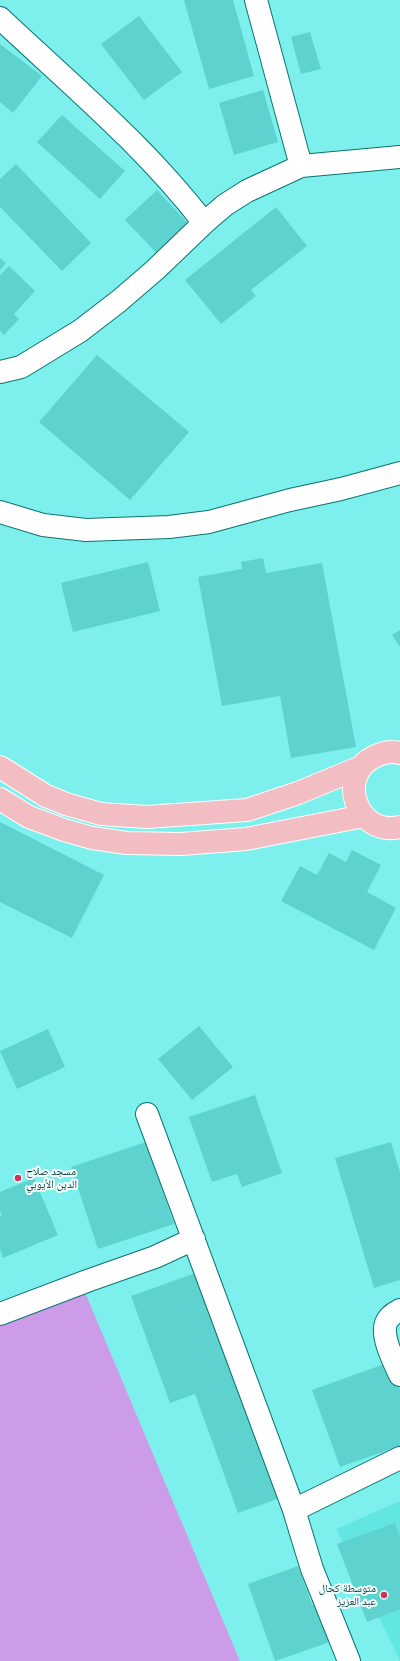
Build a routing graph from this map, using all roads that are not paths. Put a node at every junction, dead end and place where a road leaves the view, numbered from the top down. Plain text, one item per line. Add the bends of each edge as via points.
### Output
1 (256, 0) edge
2 (0, 18) edge
3 (400, 158) edge
4 (301, 166) junction
5 (204, 223) junction
6 (0, 372) edge
7 (400, 473) edge
8 (0, 512) edge
9 (400, 735) edge
10 (391, 753) edge
11 (0, 767) edge
12 (361, 767) junction
13 (0, 800) edge
14 (364, 816) junction
15 (398, 831) edge
16 (147, 1114) dead end
17 (194, 1239) junction
18 (400, 1310) edge
19 (0, 1314) edge
20 (400, 1375) edge
21 (400, 1458) edge
22 (294, 1510) junction
23 (349, 1661) edge

1 - 4 street
2 - 5 street via 158,167
3 - 4 street
4 - 5 street via 247,191
5 - 6 street via 155,270 80,330 21,367
7 - 8 street via 209,522 169,527 86,530 43,525
9 - 10 main road
10 - 12 main road via 370,758
11 - 12 main road via 46,796 66,804 101,814 147,817 247,810 298,793
12 - 14 main road via 355,779 354,792 356,805
13 - 14 main road via 28,817 64,830 92,838 127,843 181,844 246,839
14 - 15 main road via 372,823
16 - 17 street
17 - 19 street via 155,1257
17 - 22 street
18 - 20 street via 392,1314 386,1322 384,1334
21 - 22 street
22 - 23 street via 312,1568

